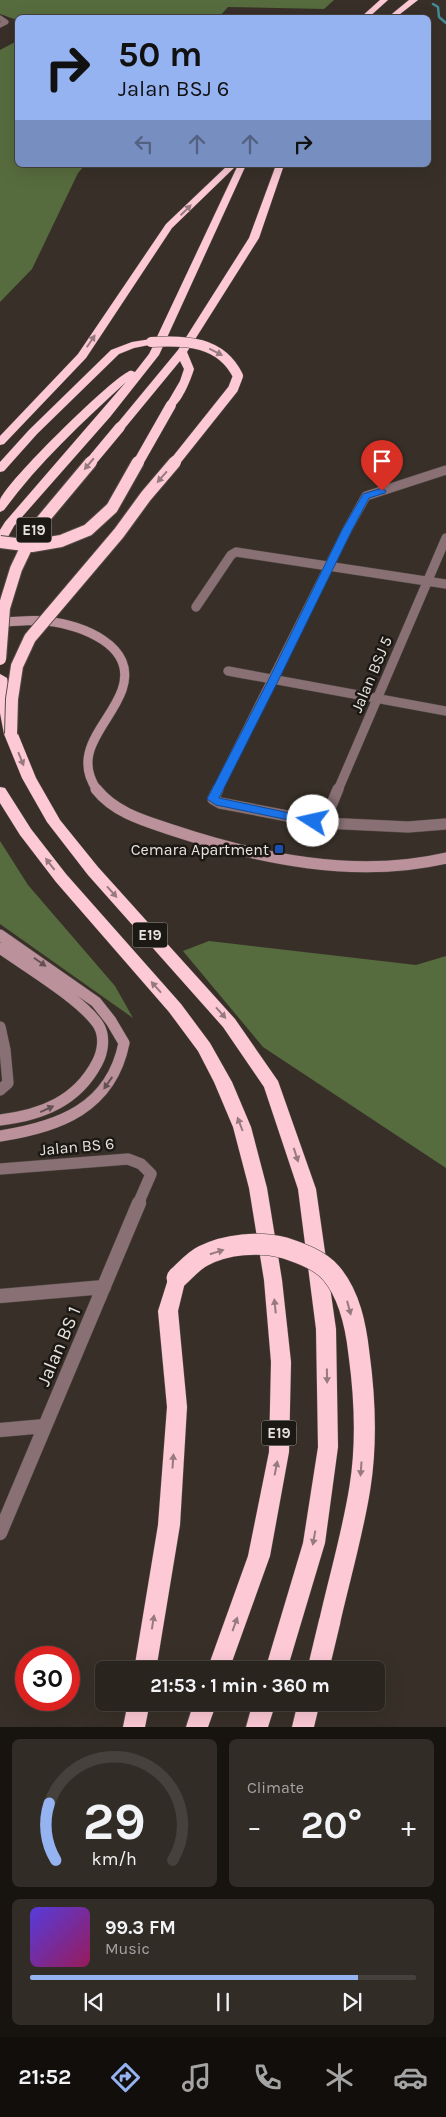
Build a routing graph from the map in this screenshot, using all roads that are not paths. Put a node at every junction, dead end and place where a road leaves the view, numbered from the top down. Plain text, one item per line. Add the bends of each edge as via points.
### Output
1 (374, 0) edge
2 (384, 0) edge
3 (401, 0) edge
4 (414, 0) edge
5 (363, 15) edge
6 (365, 15) edge
7 (386, 15) edge
8 (394, 15) edge
9 (0, 18) edge
10 (0, 25) edge
11 (231, 167) edge
12 (241, 167) edge
13 (279, 167) edge
14 (182, 352) junction
15 (146, 366) junction
16 (0, 442) edge
17 (0, 469) edge
18 (446, 470) edge
19 (0, 508) edge
20 (446, 538) edge
21 (0, 541) edge
22 (330, 565) junction
23 (428, 581) junction
24 (446, 584) edge
25 (196, 607) dead end
26 (0, 622) edge
27 (0, 659) edge
28 (228, 671) dead end
29 (0, 678) edge
30 (274, 679) junction
31 (378, 698) junction
32 (446, 712) edge
33 (11, 734) junction
34 (0, 791) edge
35 (324, 823) junction
36 (446, 824) edge
37 (446, 858) edge
38 (0, 934) edge
39 (0, 948) edge
40 (0, 1026) edge
41 (0, 1090) edge
42 (0, 1120) edge
43 (0, 1136) edge
44 (0, 1169) edge
45 (151, 1174) joint
46 (104, 1287) junction
47 (0, 1296) edge
48 (45, 1426) junction
49 (0, 1430) edge
50 (0, 1533) edge
51 (146, 1661) edge
52 (221, 1661) edge
53 (279, 1661) edge
54 (320, 1661) edge
55 (137, 1711) edge
56 (203, 1711) edge
57 (262, 1711) edge
58 (307, 1711) edge
59 (134, 1727) edge
60 (197, 1727) edge
61 (257, 1727) edge
62 (303, 1727) edge

1 - 5 highway
2 - 6 highway
3 - 7 highway
4 - 8 highway
9 - 10 street via 6,20
16 -> 11 highway via 82,356 169,226
12 - 15 highway, E19
13 - 14 highway, E19 via 254,238
14 - 21 highway, bridge via 189,369 186,381 112,508 88,530 61,541 32,546
14 -> 27 highway, E19, bridge via 34,529 16,569 4,608
15 - 19 highway via 123,380 56,440
15 - 21 highway, E19 via 9,525
17 -> 33 highway, bridge via 115,352 151,342 183,342 220,353 235,366 238,376 233,389 119,533 30,638 17,666
18 - 22 street via 366,496
20 - 23 street, Jalan BSJ 5
22 - 23 street
22 - 25 street via 236,552 231,554
22 - 30 street
23 - 24 street
23 - 31 street, Jalan BSJ 5
26 - 37 street via 46,621 84,630 109,643 119,653 125,665 123,688 88,752 89,777 108,803 139,819 204,842 322,864 384,866
28 - 30 street
29 - 33 highway, E19, bridge
30 - 31 street
30 - 35 street via 213,799
31 - 32 street
31 - 35 street, Jalan BSJ 5
33 -> 53 highway, E19 via 29,778 54,822 93,871 229,1023 272,1085 307,1189 326,1330 328,1447 314,1543
52 -> 34 highway, E19 via 259,1556 279,1452 281,1362 273,1280 258,1188 242,1128 204,1047 175,1008 61,878 25,832
35 - 36 street via 408,827
38 -> 43 street via 96,1002 124,1043 120,1064 108,1086 86,1106 53,1124
42 -> 39 street via 42,1111 74,1096 93,1073 104,1046 99,1026 84,1011
40 - 41 street via 8,1083
44 - 45 street, Jalan BS 6 via 128,1159 141,1164
45 - 46 street, Jalan BS 1
46 - 47 street
46 - 48 street, Jalan BS 1
48 - 49 street
48 - 50 street, Jalan BS 1
51 -> 54 highway, bridge via 169,1525 177,1407 168,1311 177,1278 202,1257 233,1246 272,1245 306,1255 332,1274 348,1302 358,1345 364,1423 360,1485
55 - 59 highway
56 - 60 highway
57 - 61 highway
58 - 62 highway

